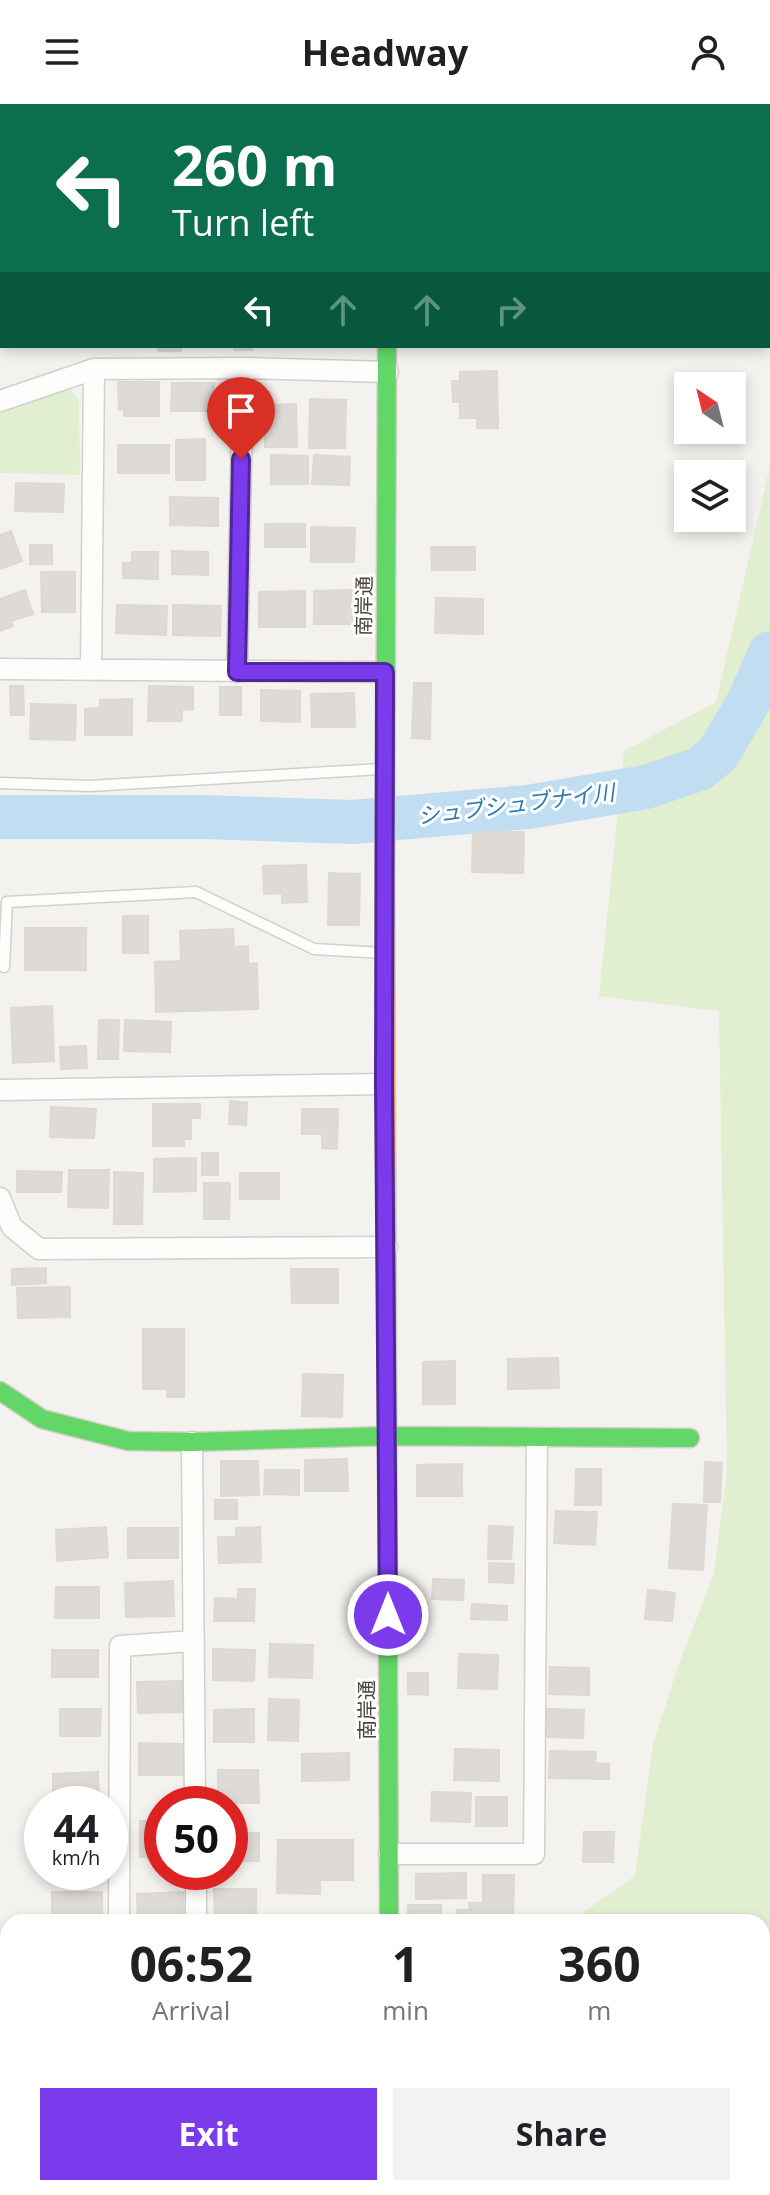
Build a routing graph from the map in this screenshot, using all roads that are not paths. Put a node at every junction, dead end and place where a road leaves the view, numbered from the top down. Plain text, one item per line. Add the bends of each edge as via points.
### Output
1 (387, 348) edge
2 (243, 368) junction
3 (94, 369) junction
4 (388, 372) junction
5 (0, 401) edge
6 (0, 669) edge
7 (91, 670) junction
8 (237, 672) junction
9 (385, 672) junction
10 (384, 769) junction
11 (0, 783) edge
12 (385, 953) junction
13 (4, 967) dead end
14 (384, 1084) junction
15 (0, 1090) edge
16 (0, 1198) edge
17 (387, 1247) junction
18 (0, 1391) edge
19 (387, 1436) junction
20 (537, 1438) junction
21 (690, 1438) dead end
22 (192, 1442) junction
23 (194, 1641) junction
24 (195, 1786) edge
25 (389, 1854) junction
26 (196, 1890) edge
27 (119, 1914) edge
28 (196, 1914) edge
29 (389, 1914) edge

1 - 4 main road, 南岸通
2 - 3 street
2 - 4 street
2 - 8 street
3 - 5 street
3 - 7 street
4 - 9 main road, 南岸通
6 - 7 street
7 - 8 street
8 - 9 street
9 - 10 main road, 南岸通
10 - 11 lane via 89,786
10 - 12 main road, 南岸通
12 - 13 lane via 314,949 196,892 7,902
12 - 14 main road, 南岸通
14 - 15 street
14 - 17 main road, 南岸通
16 - 17 street via 12,1227 39,1249
17 - 19 main road, 南岸通
18 - 22 main road via 42,1419 128,1441
19 - 20 main road
19 - 22 main road
19 - 25 main road, 南岸通
20 - 21 main road
20 - 25 street via 534,1854
22 - 23 street
23 - 24 street
23 - 27 street via 120,1646
25 - 29 main road, 南岸通
26 - 28 street

